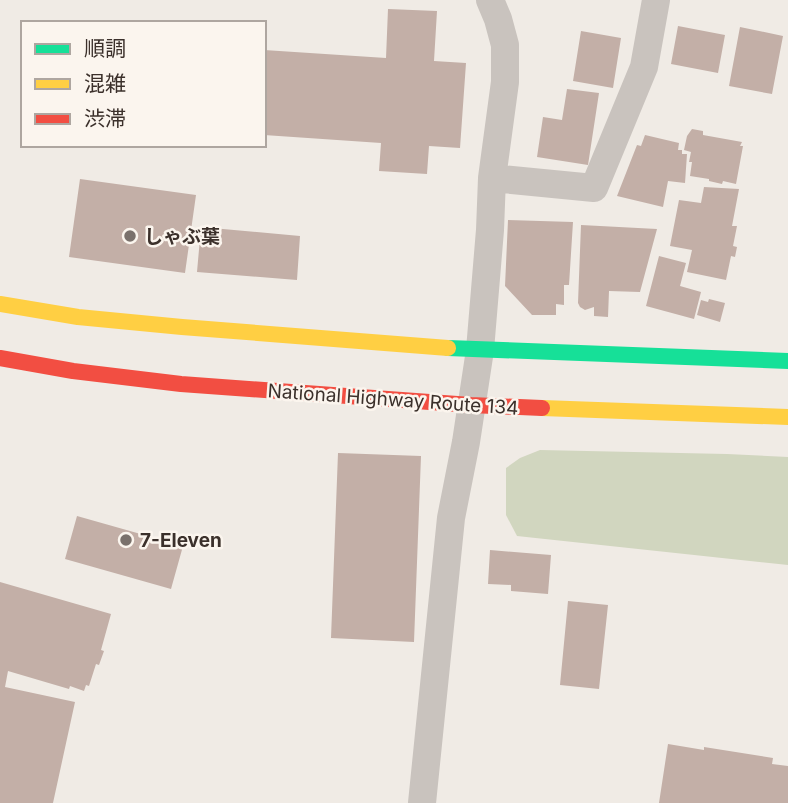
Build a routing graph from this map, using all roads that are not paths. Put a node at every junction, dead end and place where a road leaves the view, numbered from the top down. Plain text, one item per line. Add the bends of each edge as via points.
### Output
1 (490, 0) edge
2 (656, 0) edge
3 (492, 178) junction
4 (0, 304) edge
5 (480, 350) junction
6 (0, 358) edge
7 (788, 361) edge
8 (471, 405) junction
9 (788, 417) edge
10 (422, 803) edge

1 - 3 street via 505,45 506,67
2 - 3 street via 644,67 594,188
3 - 5 street
4 - 5 highway via 169,326
5 - 7 highway
5 - 8 street
6 - 8 highway, National Highway Route 134 via 181,384
8 - 9 highway, National Highway Route 134
8 - 10 street via 451,518

